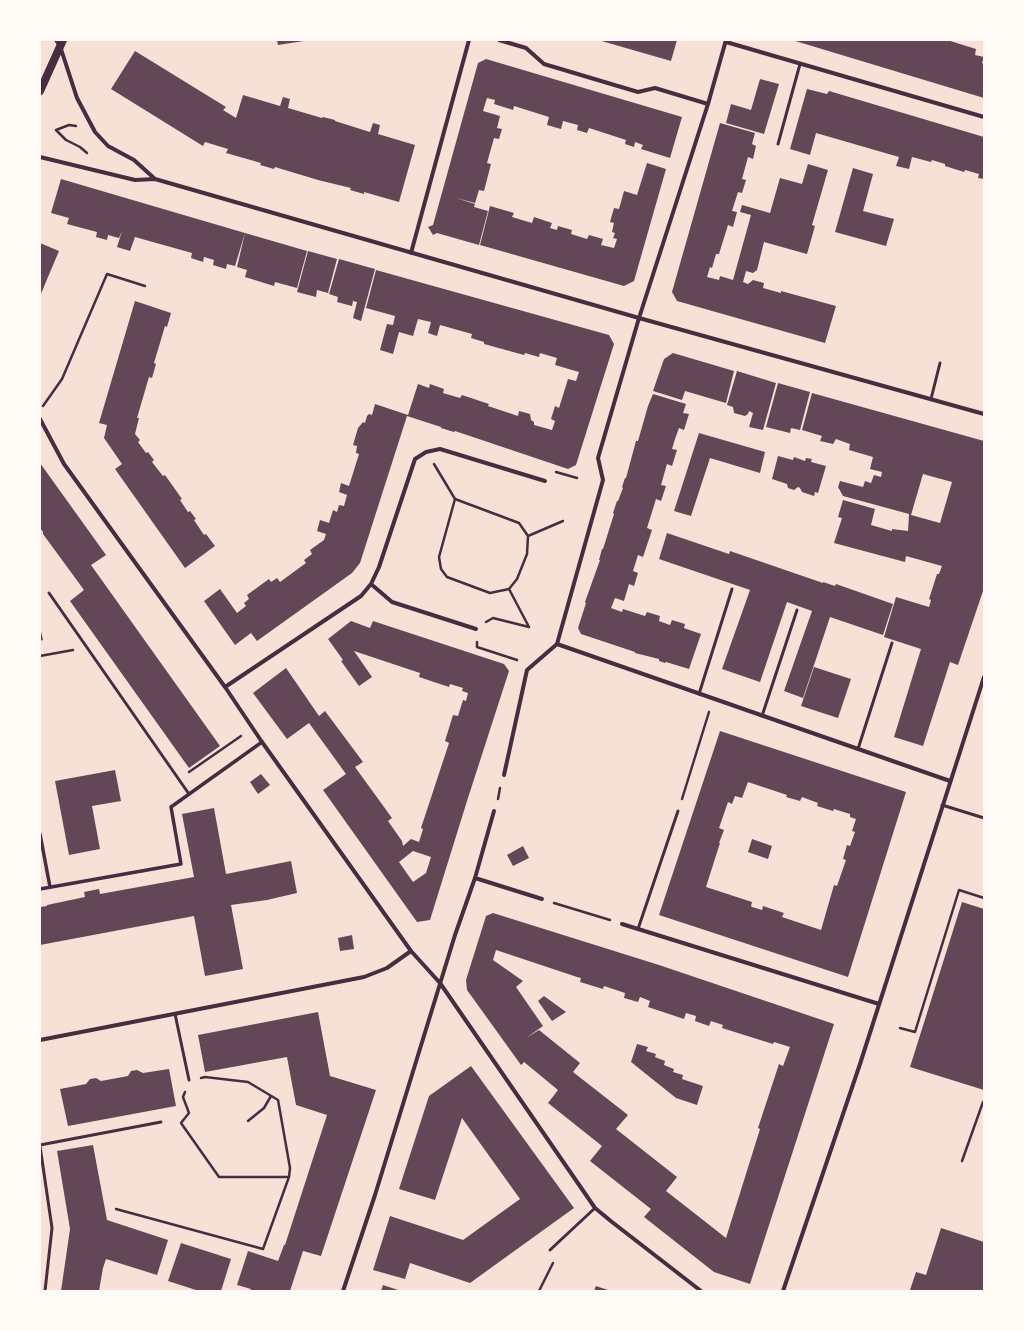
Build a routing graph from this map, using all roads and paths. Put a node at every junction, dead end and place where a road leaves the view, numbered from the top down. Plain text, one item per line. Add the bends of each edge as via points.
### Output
1 (469, 40) edge
2 (499, 40) edge
3 (726, 41) edge
4 (60, 42) edge
5 (800, 64) junction
6 (43, 78) edge
7 (40, 91) edge
8 (708, 104) junction
9 (984, 117) edge
10 (56, 130) dead end
11 (778, 144) dead end
12 (40, 157) edge
13 (94, 170) junction
14 (156, 179) junction
15 (411, 253) junction
16 (145, 286) dead end
17 (639, 318) junction
18 (940, 363) dead end
19 (931, 399) junction
20 (40, 410) edge
21 (984, 414) edge
22 (40, 419) edge
23 (426, 452) junction
24 (545, 482) dead end
25 (455, 499) junction
26 (563, 521) dead end
27 (528, 536) junction
28 (371, 584) junction
29 (509, 589) junction
30 (732, 589) dead end
31 (49, 593) dead end
32 (797, 610) dead end
33 (476, 629) junction
34 (892, 643) dead end
35 (557, 644) junction
36 (87, 647) junction
37 (40, 656) edge
38 (518, 660) dead end
39 (984, 677) edge
40 (224, 687) junction
41 (699, 694) junction
42 (713, 699) junction
43 (762, 716) junction
44 (253, 728) junction
45 (262, 742) junction
46 (858, 749) junction
47 (504, 774) joint
48 (179, 779) junction
49 (950, 781) junction
50 (189, 794) junction
51 (942, 805) junction
52 (494, 811) joint
53 (678, 811) joint
54 (984, 818) edge
55 (40, 834) edge
56 (475, 878) junction
57 (50, 886) junction
58 (40, 889) edge
59 (984, 898) edge
60 (542, 899) joint
61 (622, 924) joint
62 (638, 929) junction
63 (412, 951) junction
64 (440, 983) junction
65 (879, 1004) junction
66 (175, 1014) junction
67 (900, 1028) dead end
68 (40, 1040) edge
69 (189, 1080) junction
70 (271, 1096) junction
71 (982, 1102) dead end
72 (248, 1121) dead end
73 (161, 1122) dead end
74 (40, 1146) edge
75 (962, 1161) dead end
76 (289, 1177) junction
77 (595, 1208) junction
78 (116, 1209) dead end
79 (550, 1250) joint
80 (45, 1291) edge
81 (343, 1291) edge
82 (539, 1291) edge
83 (701, 1291) edge
84 (783, 1291) edge

1 - 15 street
2 - 8 street via 526,48 544,64 638,92 655,88
3 - 5 street
3 - 8 street
4 - 6 main road
4 - 14 street via 77,98 95,132 108,146 134,160
5 - 9 street
5 - 11 lane
6 - 7 main road
8 - 17 street
10 - 13 path via 66,140 85,151
12 - 13 street
13 - 14 street via 135,180
14 - 15 street
15 - 17 street
16 - 20 path via 107,274 62,379
17 - 19 street
17 - 35 street via 598,458 602,480
18 - 19 lane
19 - 21 street
22 - 40 street via 64,464
23 - 24 street via 440,449
23 - 25 path
23 - 28 street via 415,459 379,568
25 - 27 path via 519,523
25 - 29 path via 439,557 441,569 448,577 490,593
26 - 27 path
27 - 29 path via 527,554 517,579
28 - 33 street via 392,602
28 - 40 street via 361,596
29 - 33 path via 529,628 493,618
30 - 41 lane
31 - 36 lane
32 - 43 lane
33 - 38 path via 477,647
34 - 46 lane
35 - 41 street
35 - 47 street via 527,670
36 - 37 path
36 - 48 lane
39 - 49 street
40 - 44 street
41 - 42 street
42 - 43 street
42 - 53 path
43 - 46 street
44 - 45 street
44 - 48 path
45 - 50 street
45 - 63 street
46 - 49 street
47 - 52 path
48 - 50 lane
49 - 51 street
50 - 57 street via 171,807 182,864
51 - 54 lane
51 - 65 street
52 - 56 street
53 - 62 lane
55 - 57 street
56 - 60 street
56 - 64 street
57 - 58 street
59 - 67 path via 959,890 915,1032
60 - 61 path
61 - 62 street
62 - 65 street
63 - 64 street
63 - 66 street via 387,968 364,977
64 - 77 street
64 - 81 street
65 - 84 street
66 - 68 street
66 - 69 lane
69 - 70 path via 206,1077 248,1082
69 - 76 path via 183,1097 189,1113 181,1123 219,1177
70 - 72 path via 264,1108
70 - 76 path via 278,1100 290,1168
71 - 75 path
73 - 74 lane
74 - 80 lane via 52,1228
76 - 78 path via 263,1249
77 - 79 lane
77 - 83 street
79 - 82 path via 555,1254 553,1262

